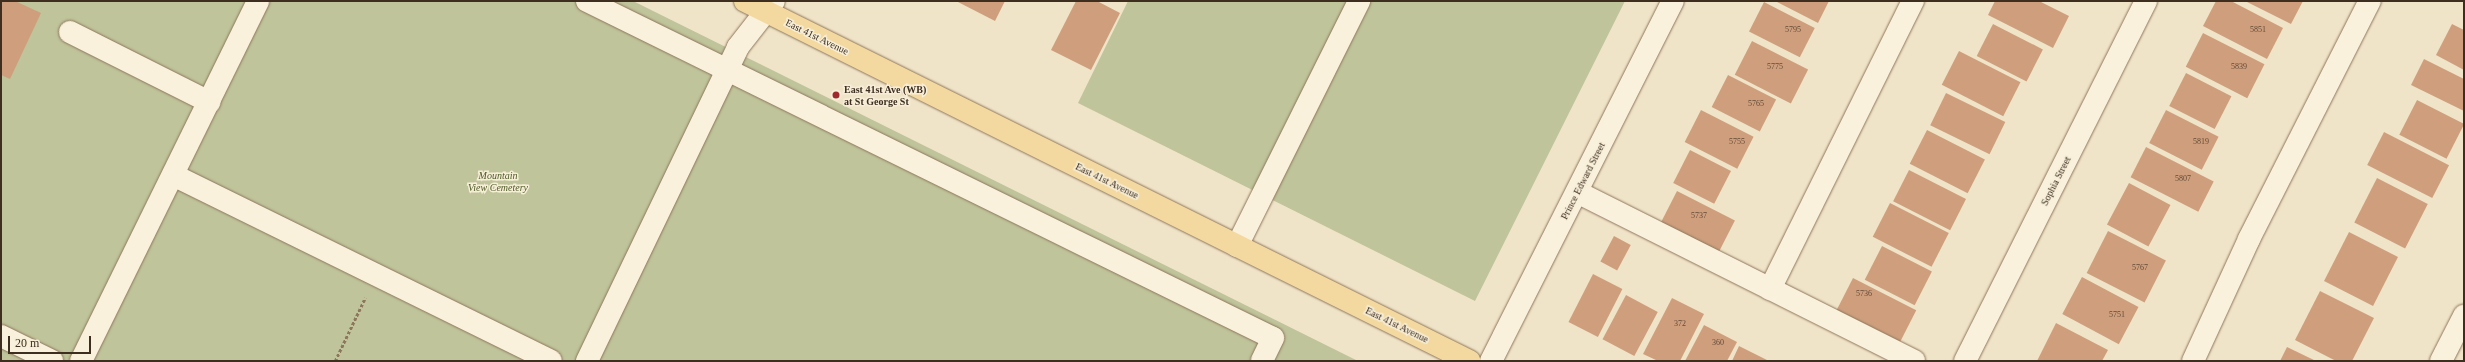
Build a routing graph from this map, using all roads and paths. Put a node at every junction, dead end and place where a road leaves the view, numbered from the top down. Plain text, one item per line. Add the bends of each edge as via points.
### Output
1 (258, 1) edge
2 (587, 1) edge
3 (745, 1) edge
4 (1359, 1) edge
5 (1674, 1) edge
6 (1913, 1) edge
7 (2146, 1) edge
8 (2370, 1) edge
9 (771, 7) edge
10 (70, 32) dead end
11 (727, 70) junction
12 (209, 102) junction
13 (173, 175) junction
14 (1578, 192) junction
15 (1238, 246) junction
16 (376, 275) junction
17 (1770, 289) junction
18 (2464, 316) edge
19 (1, 336) edge
20 (52, 361) edge
21 (81, 361) edge
22 (335, 361) edge
23 (551, 361) edge
24 (586, 361) edge
25 (1262, 361) edge
26 (1469, 361) edge
27 (1491, 361) edge
28 (1914, 361) edge
29 (1965, 361) edge
30 (2192, 361) edge
31 (2441, 361) edge

1 - 12 street
2 - 11 street
3 - 9 main road, East 41st Avenue
4 - 15 street
5 - 14 street, Prince Edward Street
6 - 17 street
7 - 29 street, Sophia Street
8 - 30 street via 2249,239
9 - 11 street via 738,47
9 - 15 main road, East 41st Avenue
10 - 12 street
11 - 24 street
11 - 25 street via 1273,338
12 - 13 street
13 - 16 street
13 - 21 street
14 - 17 street
14 - 27 street, Prince Edward Street
15 - 26 main road, East 41st Avenue
16 - 22 path
16 - 23 street
17 - 28 street
18 - 31 street
19 - 20 street

